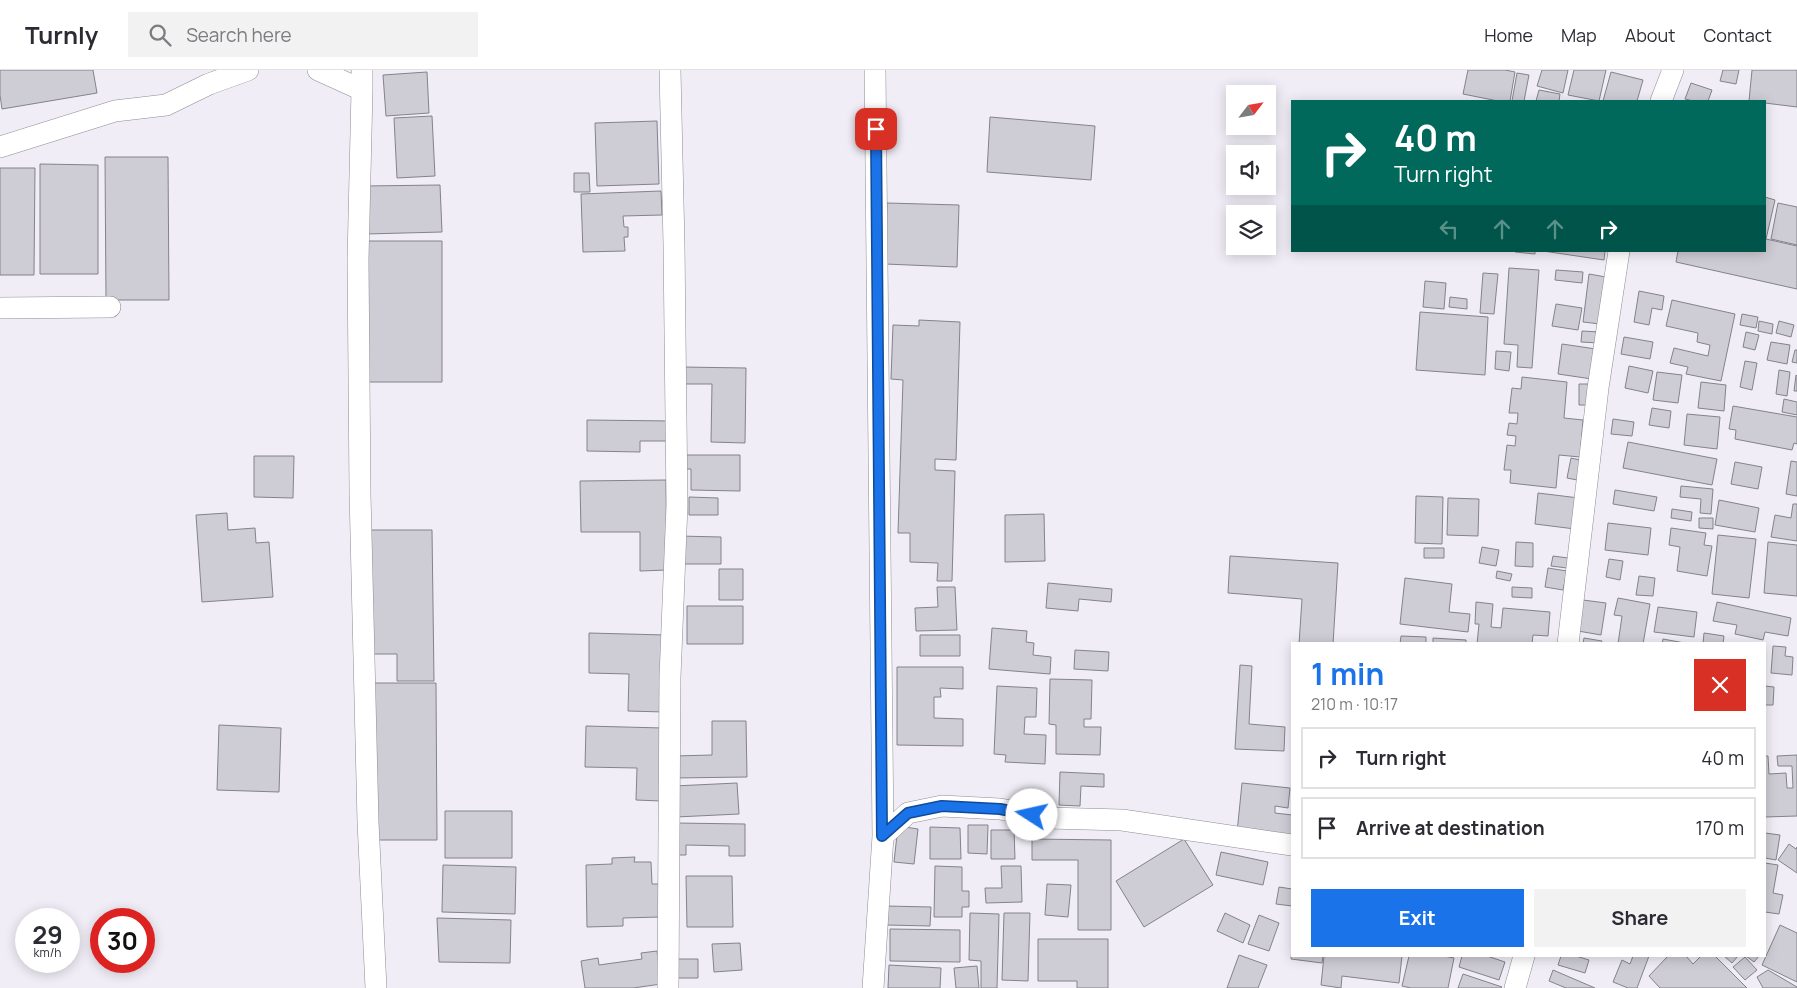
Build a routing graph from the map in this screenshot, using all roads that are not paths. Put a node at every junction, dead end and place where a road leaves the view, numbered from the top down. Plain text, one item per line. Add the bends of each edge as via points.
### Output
1 (248, 70) edge
2 (318, 70) edge
3 (670, 70) edge
4 (875, 70) edge
5 (1673, 70) edge
6 (362, 80) edge
7 (1661, 100) edge
8 (0, 142) edge
9 (0, 147) edge
10 (1619, 252) edge
11 (110, 307) dead end
12 (0, 308) edge
13 (1568, 642) edge
14 (882, 836) junction
15 (1291, 846) edge
16 (1524, 957) edge
17 (376, 988) edge
18 (668, 988) edge
19 (873, 988) edge
20 (1515, 988) edge

1 - 9 street via 166,105 115,110
2 - 6 street
3 - 18 street via 677,505 670,677
4 - 14 street
5 - 7 street
6 - 17 street via 358,260 360,493 368,822
8 - 9 street
10 - 13 street via 1598,388
11 - 12 street
14 - 15 street via 908,813 942,806 1000,809 1048,818 1122,820
14 - 19 street
16 - 20 street

